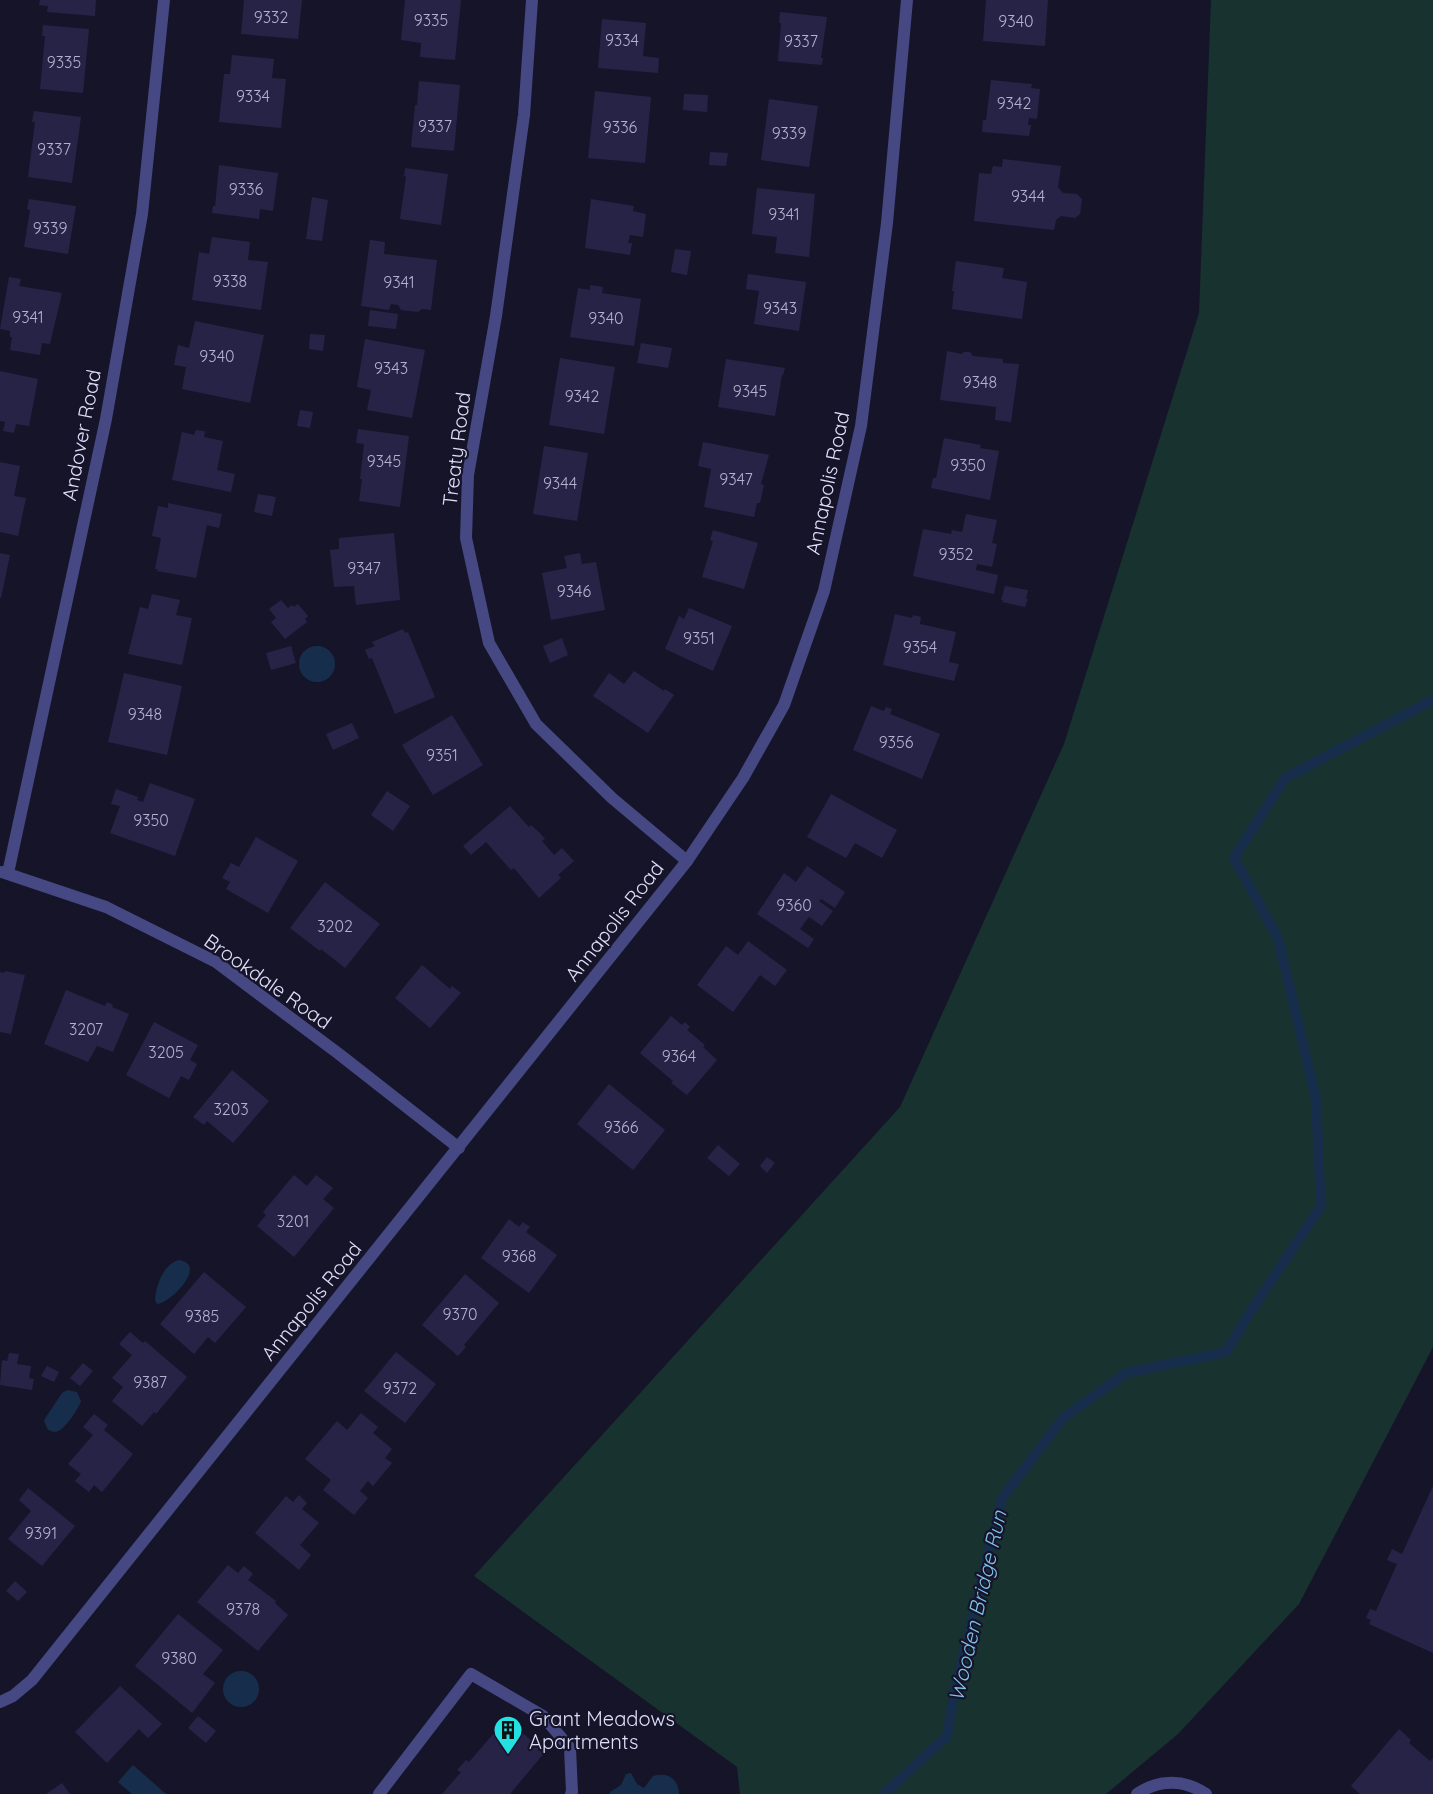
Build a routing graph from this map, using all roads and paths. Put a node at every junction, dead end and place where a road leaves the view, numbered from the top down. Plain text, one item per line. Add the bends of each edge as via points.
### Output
1 (164, 0) edge
2 (532, 0) edge
3 (907, 0) edge
4 (687, 861) junction
5 (4, 873) edge
6 (459, 1148) junction
7 (0, 1702) edge
8 (379, 1794) edge
9 (571, 1794) edge
10 (1137, 1794) edge
11 (1206, 1794) edge

1 - 5 street, Andover Road via 141,214 106,419
2 - 4 street, Treaty Road via 524,115 496,316 468,475 466,538 489,643 536,724 612,798
3 - 4 street, Annapolis Road via 887,223 861,426 824,591 784,705 743,778
4 - 6 street, Annapolis Road
5 - 6 street, Brookdale Road via 106,907 216,962
6 - 7 street, Annapolis Road via 32,1680
8 - 9 street via 471,1674 543,1716 570,1748
10 - 11 street via 1171,1782 1188,1784

